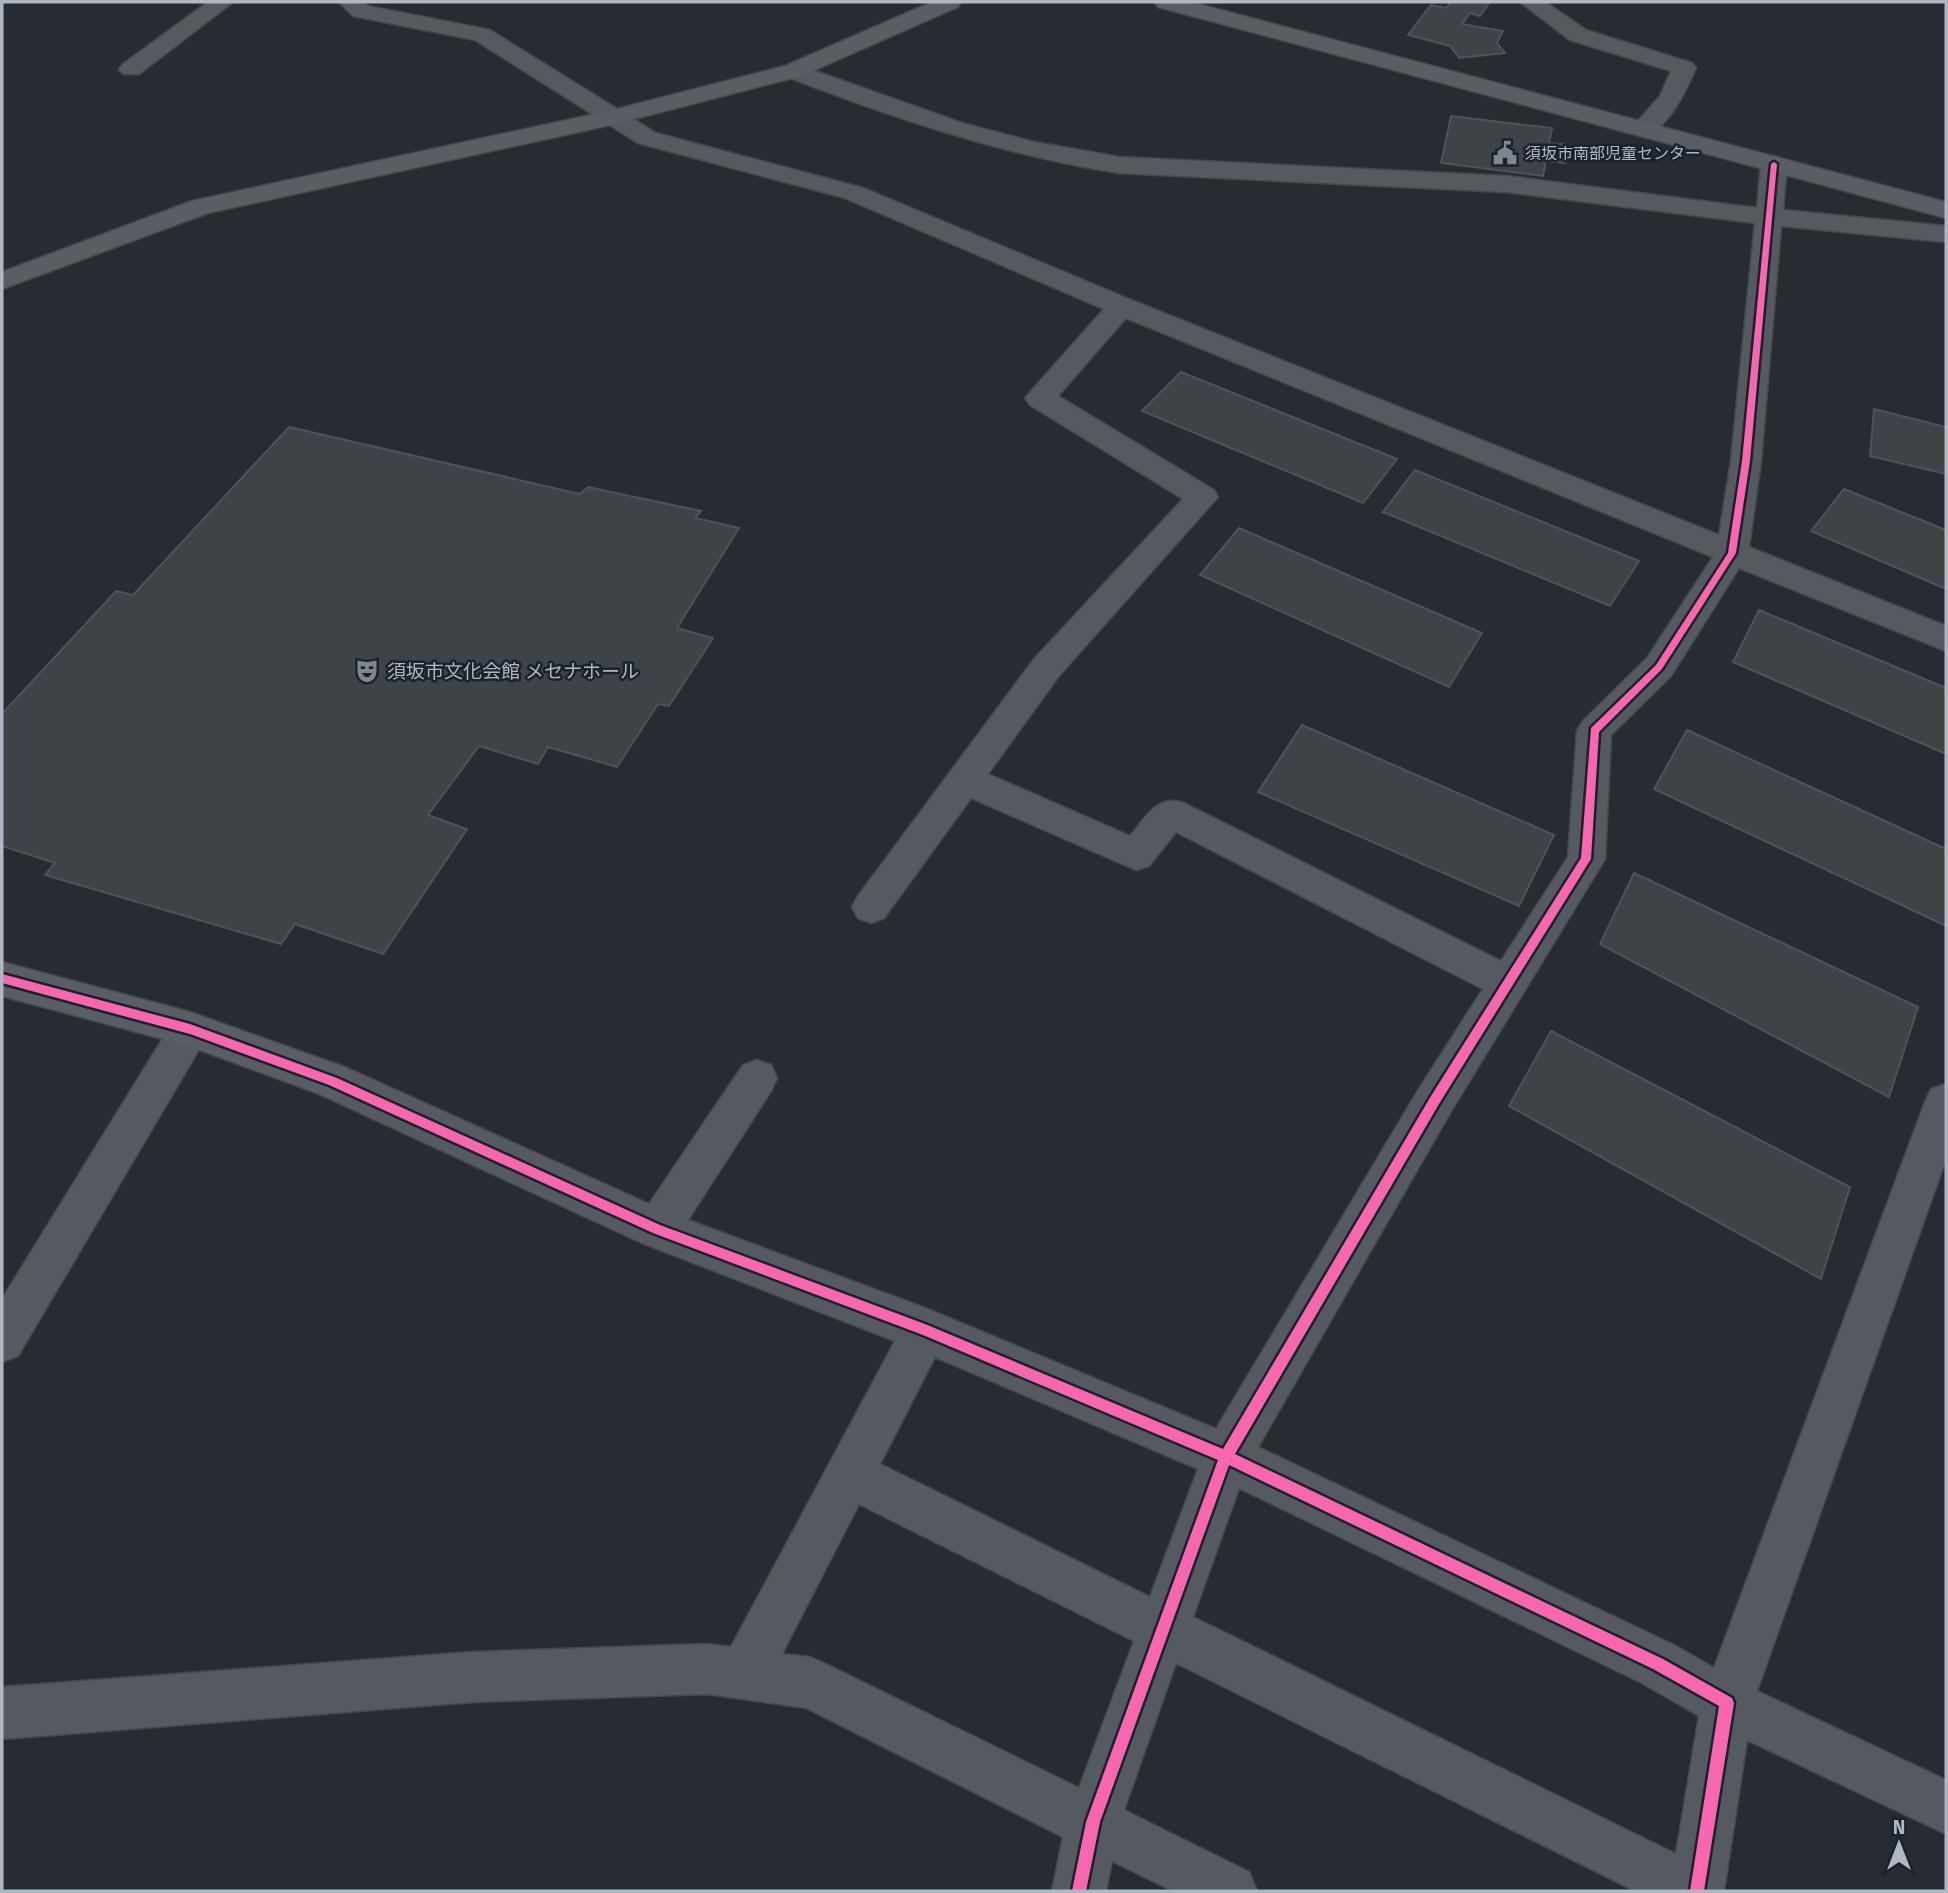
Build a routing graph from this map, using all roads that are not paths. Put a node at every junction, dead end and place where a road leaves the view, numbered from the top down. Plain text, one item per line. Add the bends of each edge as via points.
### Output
1 (222, 2) edge
2 (350, 2) edge
3 (950, 2) edge
4 (1166, 2) edge
5 (1531, 2) edge
6 (131, 69) dead end
7 (793, 71) junction
8 (611, 118) junction
9 (1643, 129) junction
10 (1773, 164) junction
11 (1946, 210) edge
12 (1769, 217) junction
13 (1946, 234) edge
14 (5, 278) edge
15 (1121, 306) junction
16 (1732, 553) junction
17 (1946, 639) edge
18 (964, 779) junction
19 (871, 907) dead end
20 (4, 983) edge
21 (1508, 983) junction
22 (190, 1029) junction
23 (757, 1078) dead end
24 (1946, 1102) edge
25 (657, 1229) junction
26 (925, 1330) junction
27 (2, 1340) edge
28 (1226, 1457) junction
29 (849, 1474) junction
30 (1164, 1630) junction
31 (744, 1674) junction
32 (1727, 1703) junction
33 (2, 1713) edge
34 (1946, 1808) edge
35 (1093, 1822) junction
36 (1079, 1891) edge
37 (1230, 1891) edge
38 (1692, 1891) edge
39 (1697, 1891) edge

1 - 6 street
2 - 8 street via 361,11 482,35
3 - 7 street
4 - 9 street
5 - 9 street via 1578,35 1684,68 1671,98
7 - 8 street
7 - 12 street via 911,116 1058,157 1119,165 1506,184
8 - 14 street via 201,207
8 - 15 street via 647,138 854,193
9 - 10 street
10 - 11 street
10 - 12 street
12 - 13 street
12 - 16 street via 1746,461
15 - 16 street
15 - 18 street via 1040,398 1203,497 1046,668
16 - 17 street
16 - 21 street via 1659,667 1594,731 1586,859
18 - 19 street
18 - 21 street via 1136,855 1171,813
20 - 22 street
21 - 28 street
22 - 25 street via 333,1081
22 - 27 street
23 - 25 street
24 - 32 street
25 - 26 street
26 - 28 street
26 - 29 street
28 - 30 street
28 - 32 street via 1658,1664
29 - 30 street
29 - 31 street
30 - 35 street
30 - 38 street
31 - 33 street via 707,1669 472,1677
31 - 35 street via 810,1683
32 - 34 street
32 - 39 street
35 - 36 street
35 - 37 street

